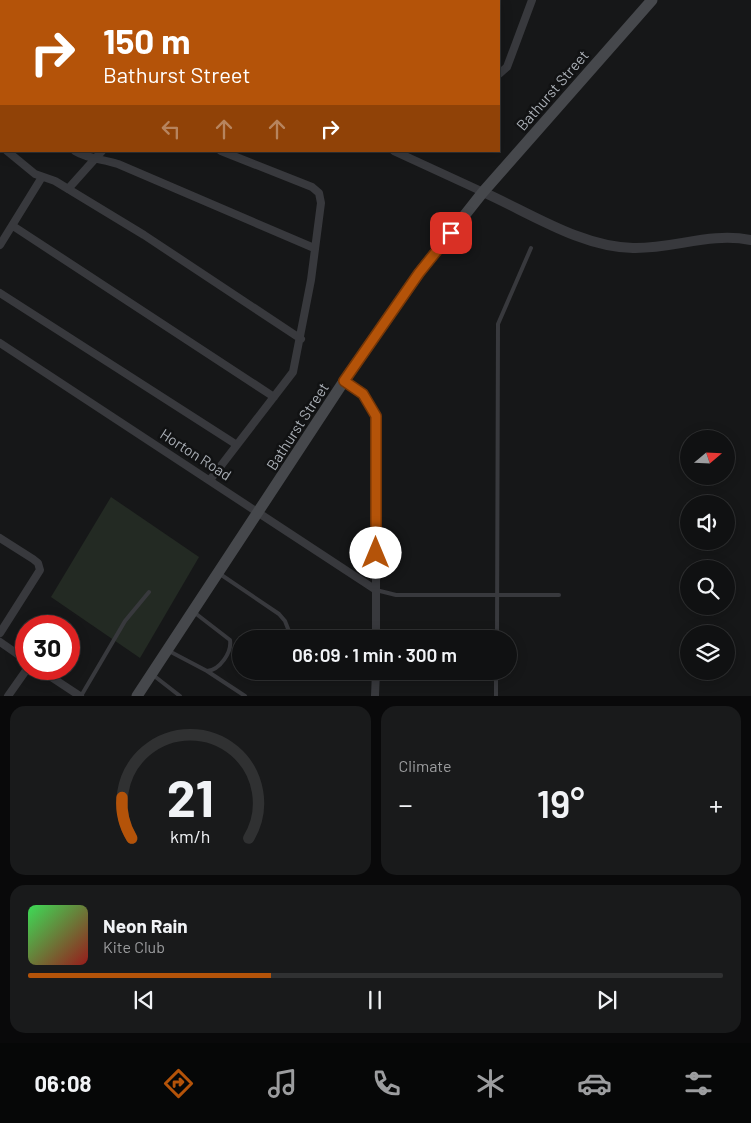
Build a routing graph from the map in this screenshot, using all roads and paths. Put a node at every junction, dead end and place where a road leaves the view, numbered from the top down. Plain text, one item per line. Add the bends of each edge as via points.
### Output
1 (532, 0) edge
2 (652, 0) edge
3 (500, 73) edge
4 (76, 152) edge
5 (224, 152) edge
6 (396, 152) edge
7 (13, 153) edge
8 (99, 154) edge
9 (42, 177) junction
10 (68, 189) junction
11 (483, 192) junction
12 (13, 226) junction
13 (751, 240) edge
14 (0, 245) edge
15 (314, 248) junction
16 (531, 248) dead end
17 (0, 293) edge
18 (301, 339) junction
19 (0, 343) edge
20 (344, 381) junction
21 (274, 397) junction
22 (236, 445) junction
23 (210, 480) junction
24 (259, 511) junction
25 (0, 538) edge
26 (218, 573) junction
27 (376, 590) junction
28 (148, 592) dead end
29 (497, 595) junction
30 (559, 595) dead end
31 (193, 612) junction
32 (288, 630) edge
33 (376, 630) edge
34 (497, 630) edge
35 (0, 633) edge
36 (0, 642) edge
37 (167, 650) junction
38 (15, 652) edge
39 (207, 671) junction
40 (152, 674) junction
41 (19, 680) edge
42 (56, 680) edge
43 (376, 680) edge
44 (496, 680) edge
45 (8, 696) edge
46 (81, 696) edge
47 (138, 696) edge
48 (180, 696) edge
49 (245, 696) edge
50 (376, 696) edge
51 (496, 696) edge

1 - 3 street via 507,67
2 - 11 main road, Bathurst Street
4 - 8 street via 84,157
5 - 15 street via 316,189 320,203
6 - 11 street
7 - 9 street
8 - 10 street
8 - 15 street
9 - 10 street
9 - 12 street
10 - 18 street
11 - 13 street via 580,237 614,246 641,248 718,237
11 - 20 main road, Bathurst Street via 419,273
12 - 14 street
12 - 21 street
15 - 18 street
16 - 29 lane via 498,324
17 - 22 street
18 - 21 street via 294,372
19 - 23 street, Horton Road
20 - 24 main road, Bathurst Street
20 - 27 street via 363,394 376,416
21 - 22 street
22 - 23 street
23 - 24 street, Horton Road
24 - 26 main road, Bathurst Street
24 - 27 street, Horton Road
25 - 35 street via 38,563 40,570
26 - 31 main road, Bathurst Street
26 - 32 lane via 279,614
27 - 29 lane via 387,594
27 - 33 street
28 - 46 lane via 122,626
29 - 30 lane
29 - 34 lane
31 - 37 main road, Bathurst Street
31 - 39 lane via 228,637 231,643 219,667
36 - 38 street
37 - 39 lane
37 - 40 main road, Bathurst Street
39 - 49 lane
40 - 47 main road, Bathurst Street
40 - 48 lane
41 - 45 street
42 - 46 street
43 - 50 street
44 - 51 lane

